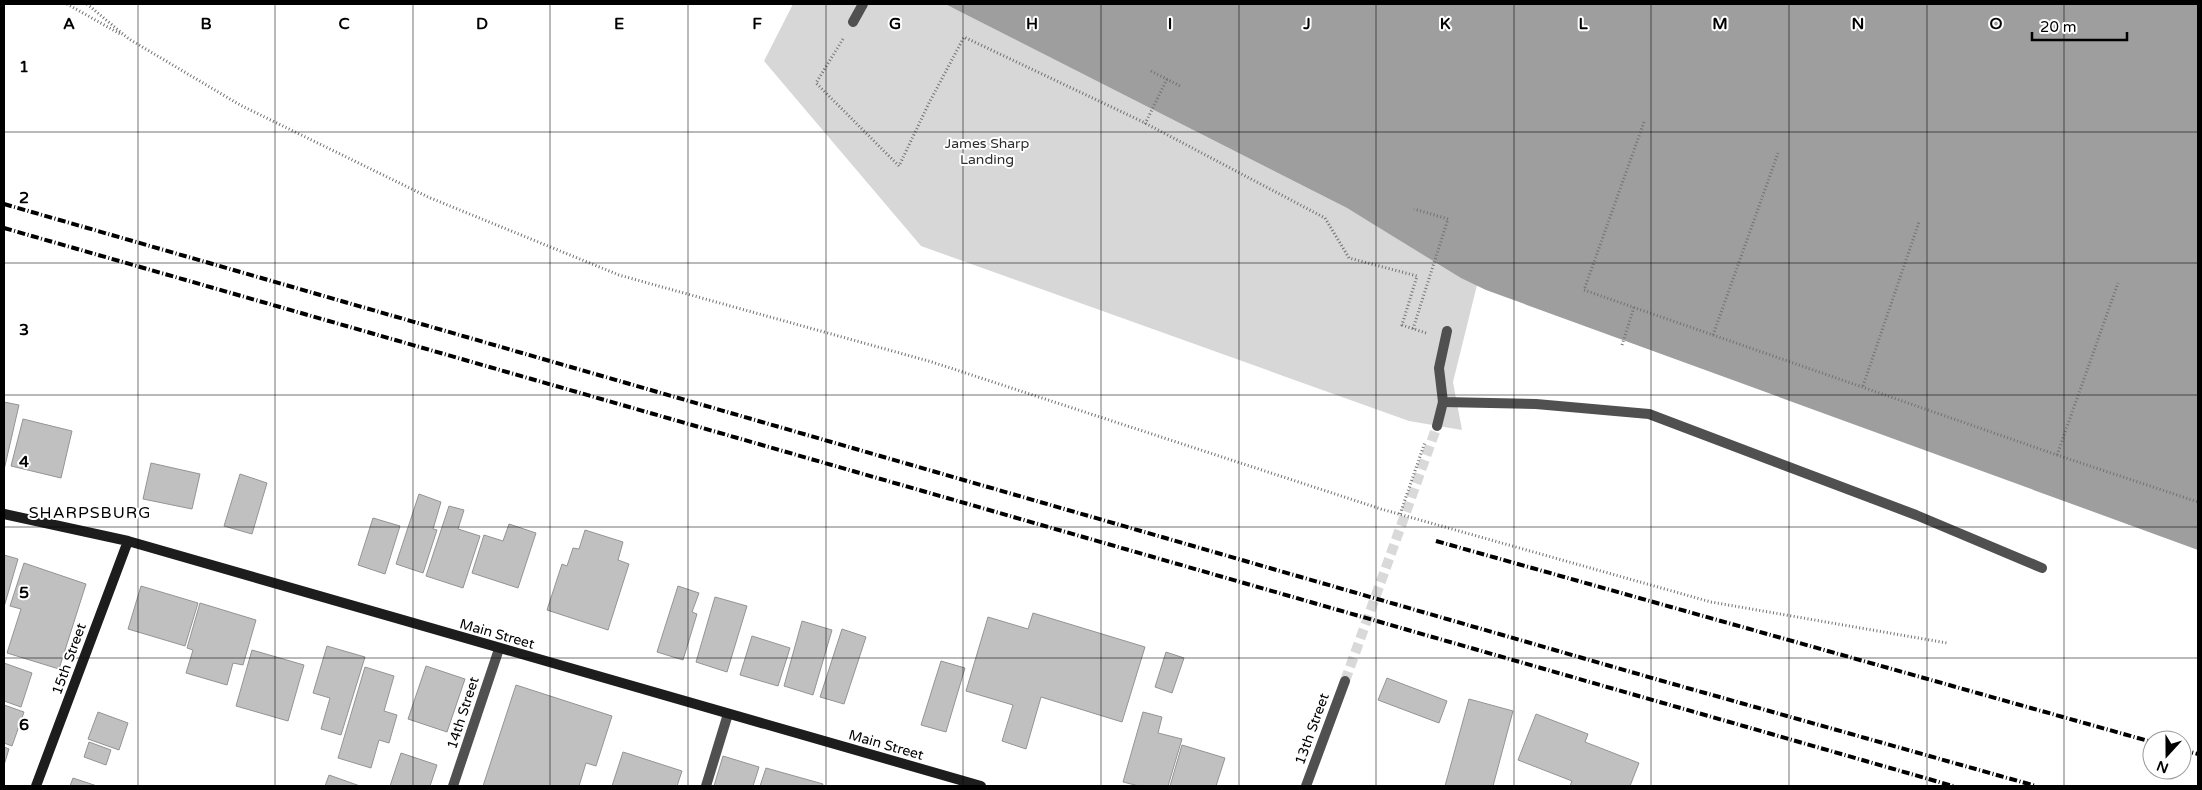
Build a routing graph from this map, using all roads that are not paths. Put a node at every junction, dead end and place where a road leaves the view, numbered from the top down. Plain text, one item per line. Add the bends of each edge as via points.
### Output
1 (863, 4) edge
2 (853, 22) road end
3 (1446, 335) road end
4 (1443, 402) junction
5 (1437, 426) tunnel mouth
6 (4, 514) edge
7 (128, 541) junction
8 (2042, 568) dead end
9 (499, 649) junction
10 (1345, 681) tunnel mouth
11 (728, 714) junction
12 (36, 786) edge
13 (454, 786) edge
14 (706, 786) edge
15 (981, 786) edge
16 (1306, 786) edge

1 - 2 street
3 - 4 street via 1439,368
4 - 5 street
4 - 8 street via 1536,404 1649,414 1916,515
6 - 7 main road, Main Street
7 - 9 main road, Main Street
7 - 12 main road, 15th Street
9 - 11 main road, Main Street
9 - 13 street, 14th Street
10 - 16 street, 13th Street
11 - 14 street
11 - 15 main road, Main Street

